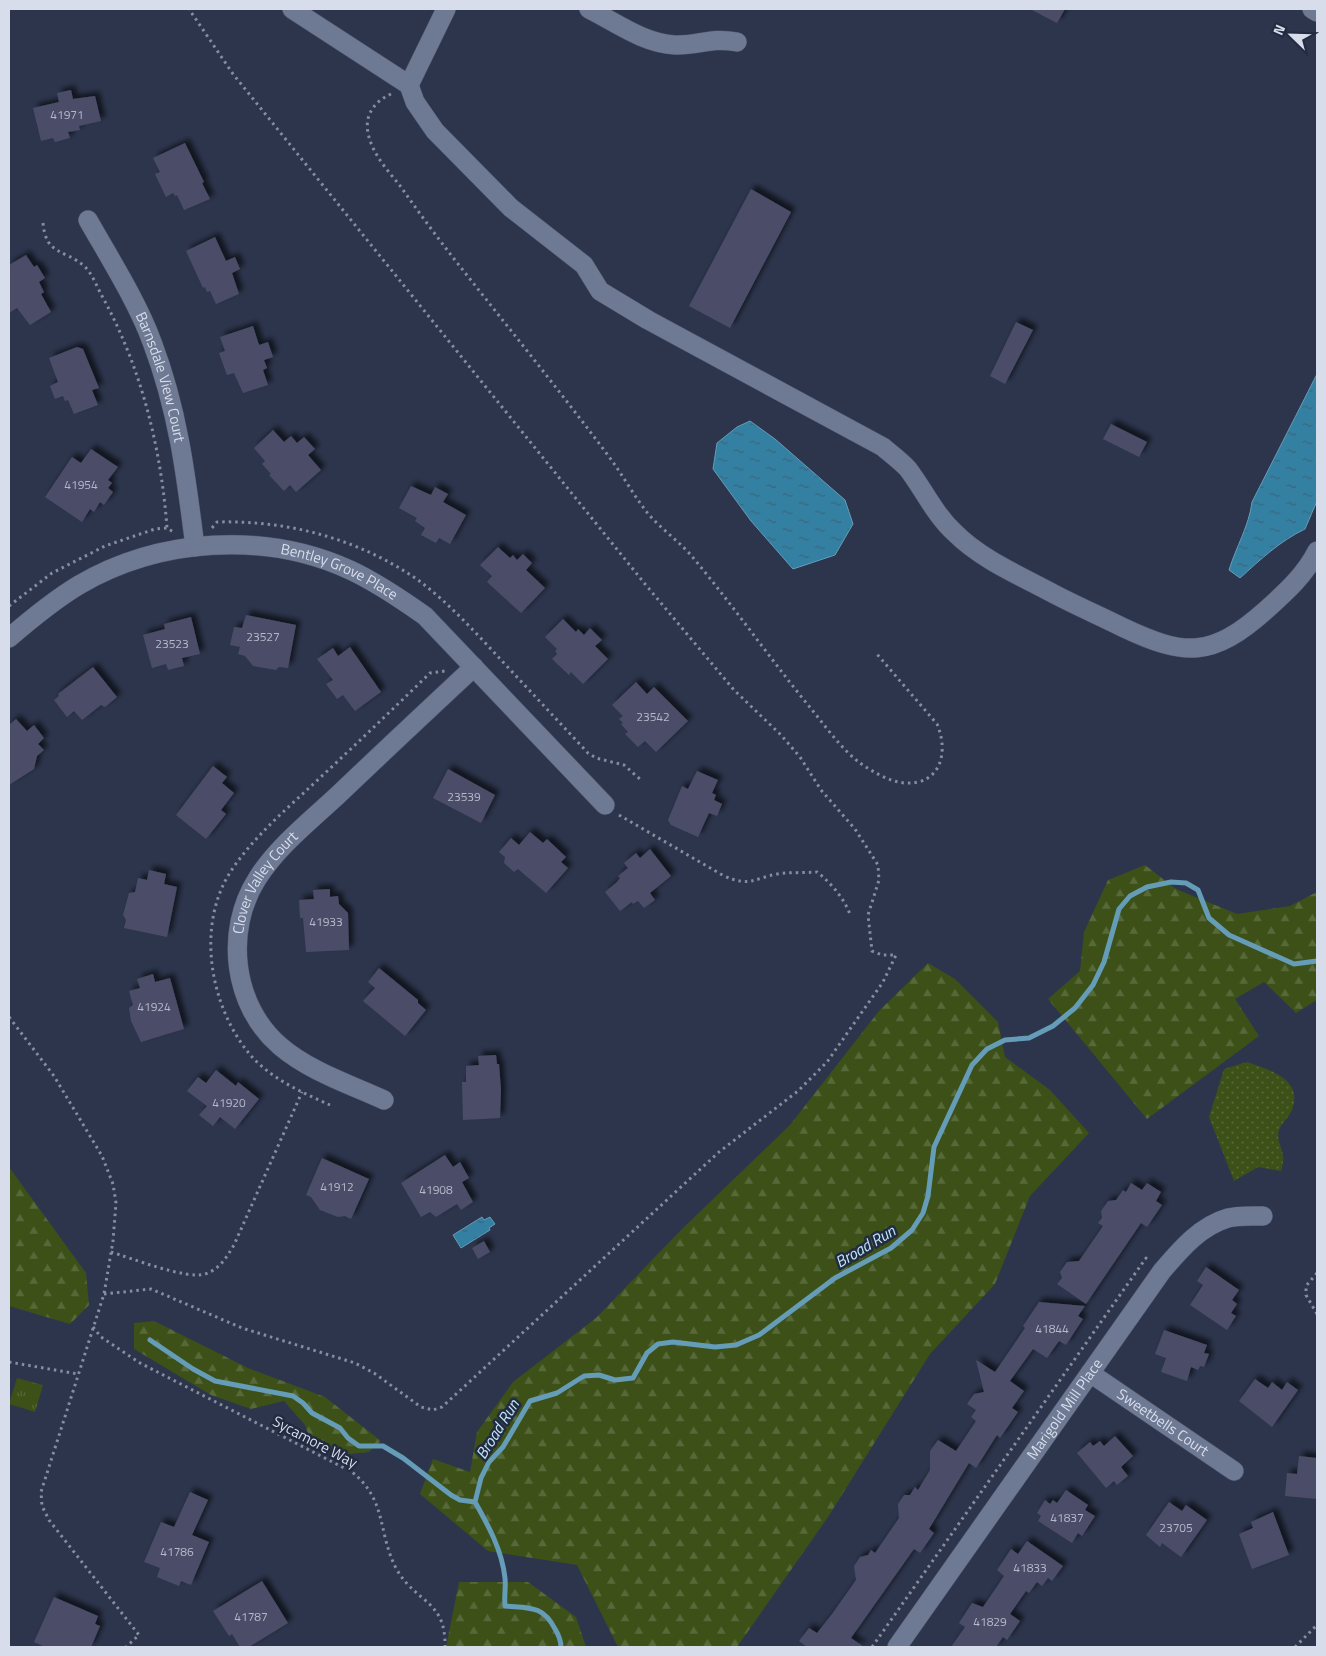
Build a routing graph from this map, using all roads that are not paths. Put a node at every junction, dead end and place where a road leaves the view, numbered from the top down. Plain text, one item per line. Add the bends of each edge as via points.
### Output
1 (292, 9) edge
2 (446, 9) edge
3 (589, 9) edge
4 (1312, 9) edge
5 (1317, 12) edge
6 (737, 42) dead end
7 (409, 84) junction
8 (88, 220) dead end
9 (194, 540) junction
10 (1317, 551) edge
11 (9, 638) edge
12 (468, 662) junction
13 (605, 805) road end
14 (384, 1100) dead end
15 (1263, 1216) dead end
16 (1090, 1373) junction
17 (1234, 1470) dead end
18 (898, 1647) edge

1 - 7 street
2 - 7 street
3 - 6 street via 657,43 677,45 719,38
4 - 5 street
7 - 10 street via 416,102 435,131 511,208 584,265 600,291 883,447 908,470 954,533 986,557 1066,600 1157,643 1173,647 1206,647 1241,630 1260,615 1298,580
8 - 9 street, Barnsdale View Court via 152,341 184,458
9 - 11 street, Bentley Grove Place via 101,574 56,600
9 - 12 street, Bentley Grove Place via 261,546 350,570 424,616
12 - 13 street, Bentley Grove Place
12 - 14 street, Clover Valley Court via 274,856 248,895 242,916 238,964 242,991 258,1020 279,1046 302,1061
15 - 16 street, Marigold Mill Place via 1229,1218 1208,1226 1184,1245
16 - 17 street, Sweetbells Court
16 - 18 street, Marigold Mill Place

